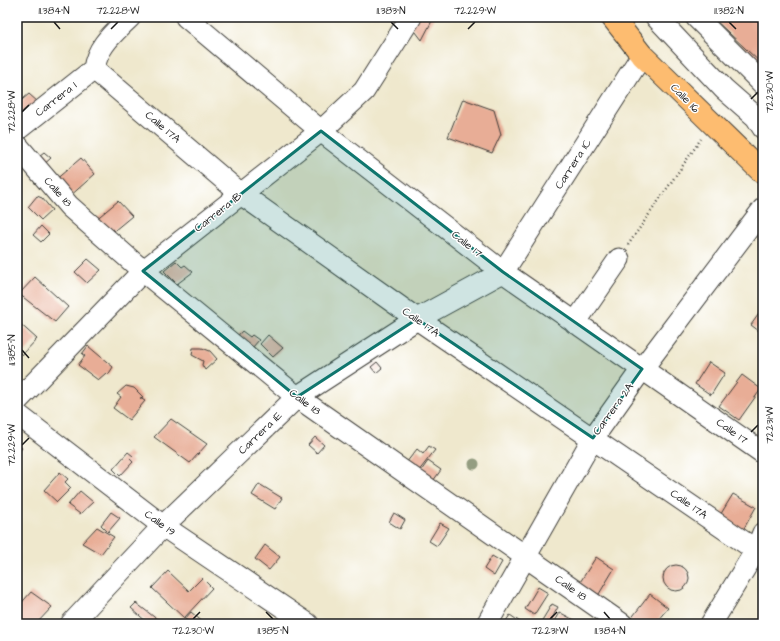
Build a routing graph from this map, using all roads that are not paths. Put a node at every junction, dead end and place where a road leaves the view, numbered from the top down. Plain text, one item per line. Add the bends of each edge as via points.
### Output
1 (130, 17) edge
2 (186, 17) edge
3 (411, 17) edge
4 (612, 17) edge
5 (656, 17) edge
6 (696, 17) edge
7 (642, 55) junction
8 (94, 69) junction
9 (763, 84) edge
10 (763, 128) edge
11 (17, 130) edge
12 (321, 131) junction
13 (17, 145) edge
14 (761, 166) edge
15 (241, 194) junction
16 (763, 209) edge
17 (619, 259) road end
18 (143, 271) junction
19 (504, 272) junction
20 (417, 319) junction
21 (575, 323) junction
22 (642, 369) junction
23 (297, 397) junction
24 (17, 402) edge
25 (17, 414) edge
26 (593, 438) junction
27 (763, 453) edge
28 (163, 526) junction
29 (761, 546) edge
30 (526, 556) junction
31 (71, 624) edge
32 (308, 624) edge
33 (487, 624) edge
34 (622, 624) edge
35 (711, 624) edge

1 - 8 street via 102,44 95,58
2 - 12 street, Calle 17
3 - 12 street, Carrera 1B via 364,91
4 - 7 highway, Calle 16
5 - 10 street via 724,89 756,117
6 - 9 street
7 - 14 highway, Calle 16 via 712,124
7 - 19 street, Carrera 1C
8 - 11 street, Carrera 1
8 - 15 street, Calle 17A
12 - 15 street, Carrera 1B
12 - 19 street, Calle 17
13 - 18 street, Calle 18 via 69,206
15 - 18 street, Carrera 1B
15 - 20 street, Calle 17A
16 - 22 street, Carrera 2A
17 - 21 street
18 - 23 street, Calle 18
18 - 24 street, Carrera 1B
19 - 20 street, Carrera 1E
19 - 21 street, Calle 17
20 - 23 street, Carrera 1E
20 - 26 street, Calle 17A
21 - 22 street, Calle 17
22 - 26 street, Carrera 2A
22 - 27 street, Calle 17
23 - 28 street, Carrera 1E
23 - 30 street, Calle 18
25 - 28 street, Calle 19
26 - 29 street, Calle 17A
26 - 30 street, Carrera 2A
28 - 31 street, Carrera 1E
28 - 32 street, Calle 19
29 - 35 street
30 - 33 street, Carrera 2A
30 - 34 street, Calle 18

